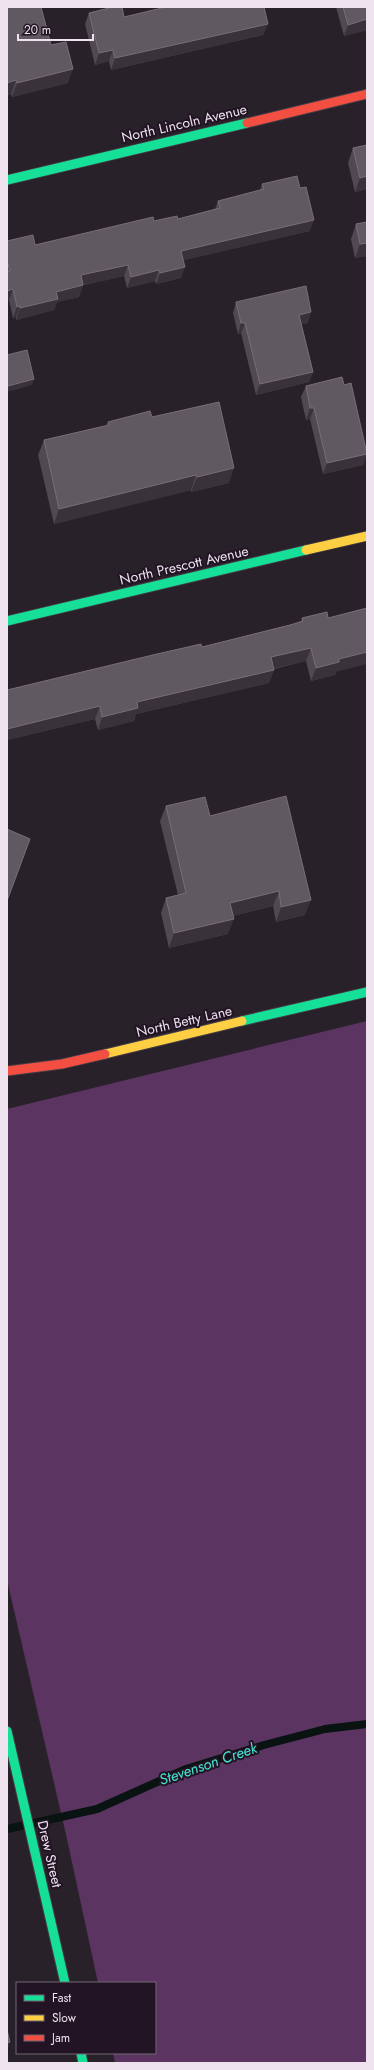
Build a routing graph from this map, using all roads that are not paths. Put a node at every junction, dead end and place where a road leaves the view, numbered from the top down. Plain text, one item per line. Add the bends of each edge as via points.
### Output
1 (367, 94) edge
2 (7, 180) edge
3 (367, 536) edge
4 (7, 621) edge
5 (367, 992) edge
6 (7, 1071) edge
7 (8, 1734) edge
8 (66, 1982) edge

1 - 2 street, North Lincoln Avenue
3 - 4 street, North Prescott Avenue
5 - 6 street, North Betty Lane via 62,1064
7 - 8 street, Drew Street

